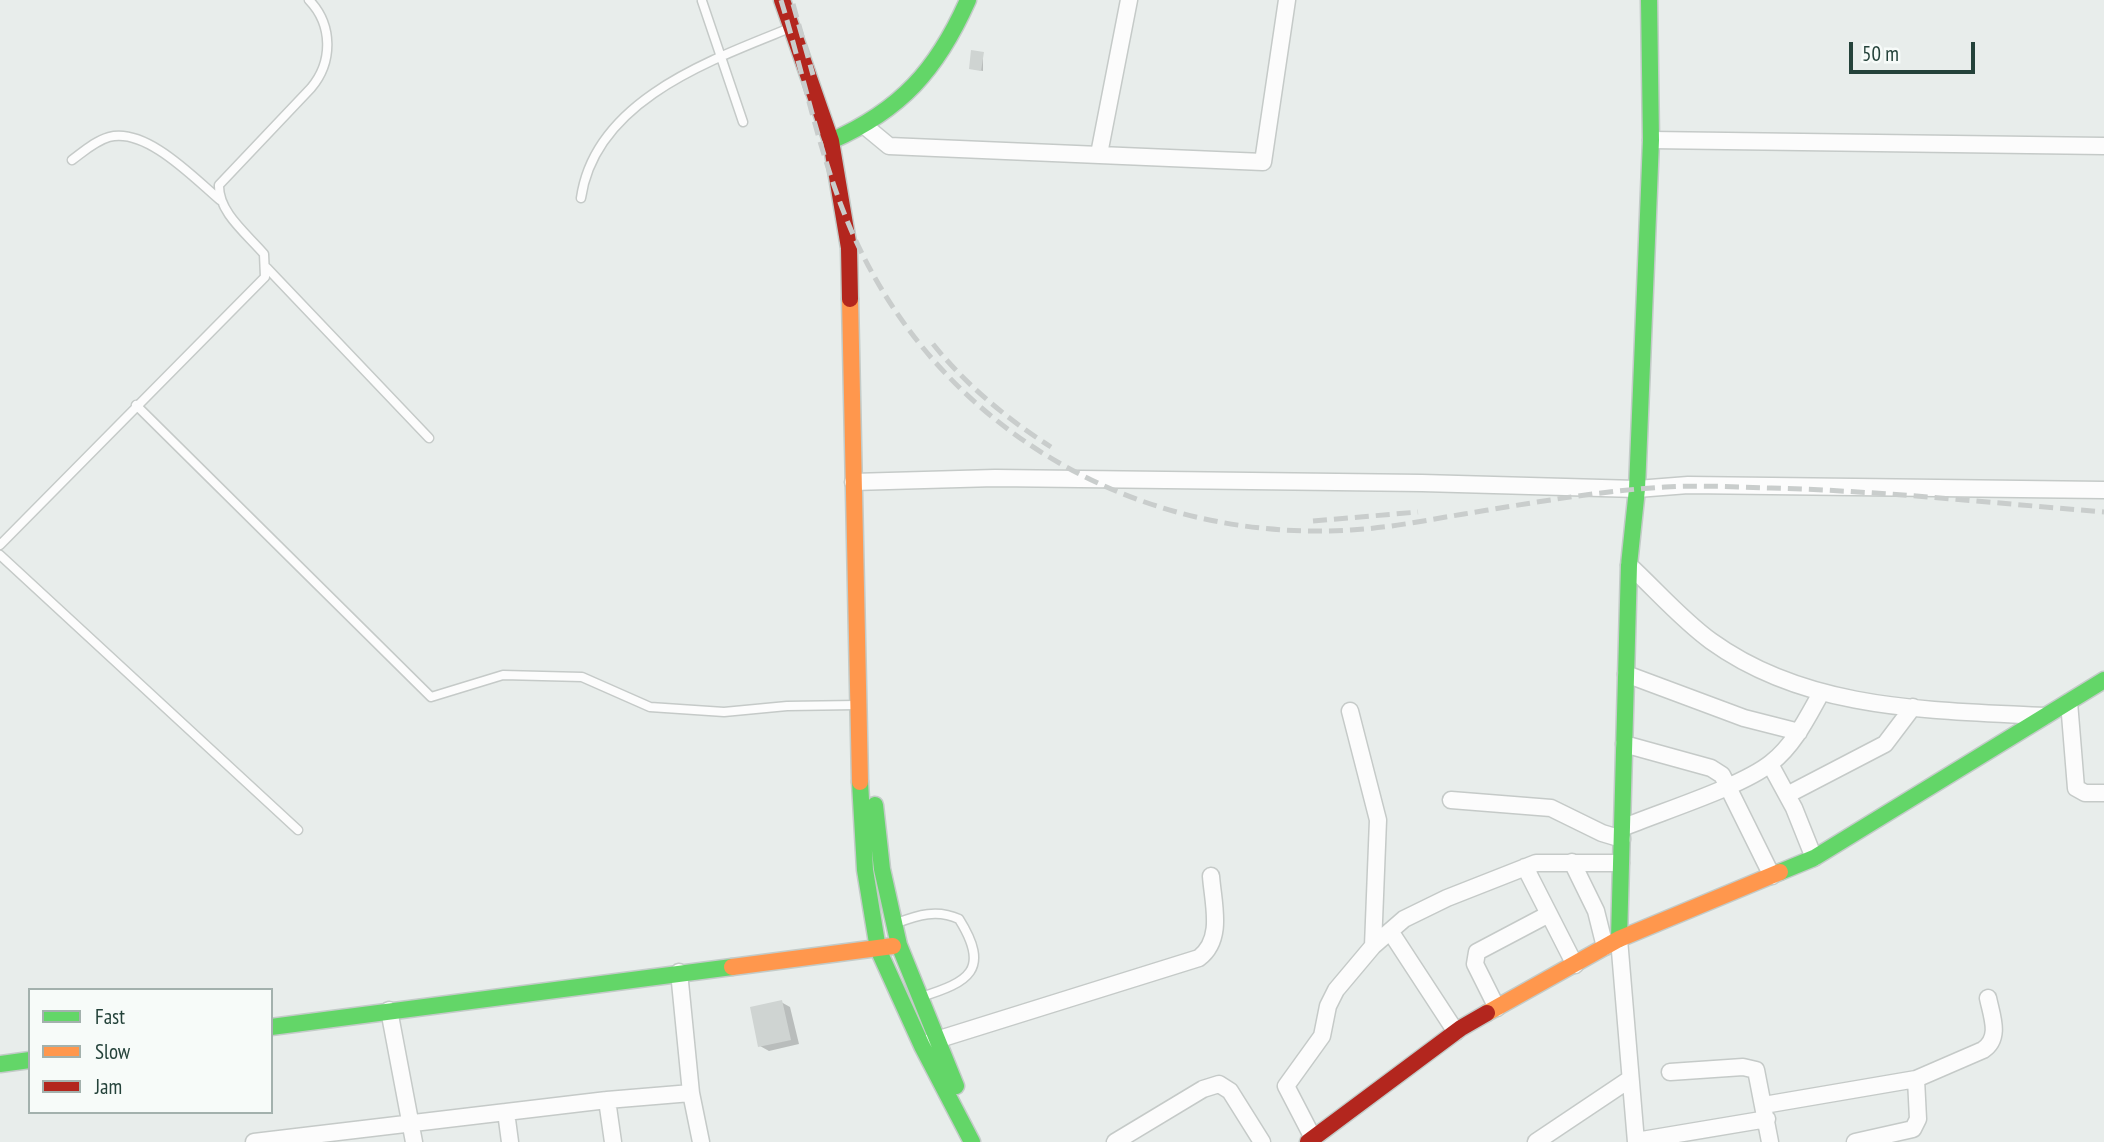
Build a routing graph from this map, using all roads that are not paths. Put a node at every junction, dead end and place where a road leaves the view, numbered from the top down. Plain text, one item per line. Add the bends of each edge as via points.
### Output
1 (309, 0) edge
2 (782, 0) edge
3 (796, 0) edge
4 (968, 0) edge
5 (1129, 0) edge
6 (1287, 0) edge
7 (1649, 0) edge
8 (702, 1) edge
9 (793, 27) junction
10 (721, 55) junction
11 (743, 121) dead end
12 (866, 127) junction
13 (838, 139) junction
14 (1650, 140) junction
15 (2104, 146) edge
16 (1099, 154) junction
17 (72, 160) dead end
18 (581, 198) dead end
19 (220, 200) junction
20 (267, 268) junction
21 (136, 405) junction
22 (429, 438) dead end
23 (860, 482) junction
24 (1637, 489) junction
25 (2104, 491) edge
26 (0, 545) edge
27 (0, 555) edge
28 (1629, 565) junction
29 (1626, 674) junction
30 (864, 675) junction
31 (2104, 680) edge
32 (1821, 693) junction
33 (2069, 702) junction
34 (858, 705) junction
35 (1913, 707) junction
36 (1350, 711) dead end
37 (2046, 716) junction
38 (1799, 732) junction
39 (1624, 744) junction
40 (1770, 764) junction
41 (1728, 785) junction
42 (2104, 793) edge
43 (1787, 795) junction
44 (1451, 800) dead end
45 (298, 830) dead end
46 (1622, 833) junction
47 (1814, 859) junction
48 (1572, 862) junction
49 (1621, 863) junction
50 (1525, 867) junction
51 (1211, 876) dead end
52 (1772, 876) junction
53 (1549, 914) junction
54 (894, 924) junction
55 (1390, 931) junction
56 (1612, 943) junction
57 (899, 945) junction
58 (1373, 946) junction
59 (878, 949) junction
60 (1574, 965) junction
61 (678, 972) junction
62 (920, 997) junction
63 (1989, 998) dead end
64 (1497, 1008) junction
65 (389, 1010) junction
66 (273, 1027) edge
67 (1456, 1032) junction
68 (937, 1038) junction
69 (922, 1046) junction
70 (28, 1060) edge
71 (0, 1064) edge
72 (1670, 1072) dead end
73 (1630, 1079) junction
74 (1916, 1079) junction
75 (691, 1093) junction
76 (607, 1100) junction
77 (506, 1112) junction
78 (1765, 1112) junction
79 (410, 1124) junction
80 (1124, 1140) edge
81 (1310, 1140) edge
82 (1636, 1141) edge
83 (254, 1142) edge
84 (414, 1142) edge
85 (510, 1142) edge
86 (613, 1142) edge
87 (701, 1142) edge
88 (972, 1142) edge
89 (986, 1142) edge
90 (1262, 1142) edge
91 (1536, 1142) edge
92 (1770, 1142) edge
93 (1855, 1142) edge

1 - 19 lane via 326,27 323,71 222,178
2 - 9 street
3 - 13 street
4 - 12 street via 953,39 927,72
5 - 16 street
6 - 16 street via 1263,162
7 - 14 street
8 - 10 lane
9 - 10 lane
9 - 13 street
10 - 11 lane
10 - 18 lane via 676,78 625,119 588,167
12 - 13 street
12 - 16 street via 889,146
13 - 23 street via 849,248
14 - 15 street
14 - 24 street
17 - 19 lane via 112,136 132,138 175,162
19 - 20 lane via 264,254
20 - 21 lane via 258,287
20 - 22 lane
21 - 26 lane
21 - 34 lane via 431,697 503,675 582,677 650,707 724,712
23 - 24 street via 1074,479
23 - 30 street
24 - 25 street via 1688,485
24 - 28 street
27 - 45 lane
28 - 29 street
28 - 32 street via 1710,640 1756,668
29 - 38 street via 1744,718
29 - 39 street
30 - 34 street
30 - 54 street via 882,869
31 - 33 street
32 - 35 street
32 - 38 street
33 - 37 street
33 - 42 street via 2076,788 2082,793
34 - 59 street via 865,870
35 - 37 street
35 - 43 street via 1885,744
36 - 58 street via 1378,820
37 - 47 street
38 - 40 street
39 - 41 street via 1711,768
39 - 46 street
40 - 41 street
40 - 43 street
41 - 46 street
41 - 52 street
43 - 47 street
44 - 46 street via 1551,807 1602,833
46 - 49 street
47 - 52 street
48 - 49 street
48 - 50 street
48 - 56 street
49 - 56 street
50 - 53 street
50 - 55 street via 1421,909
51 - 68 street via 1215,938 1199,958
52 - 56 street
53 - 60 street
53 - 64 street via 1478,952 1475,964
54 - 57 street
54 - 62 lane via 921,914 948,914 959,919 966,931 975,960 971,975 960,984
55 - 58 street
55 - 67 street
56 - 60 street
56 - 73 street
57 - 59 street
57 - 62 street
58 - 81 street via 1331,998 1322,1036 1286,1086
59 - 61 street
59 - 69 street
60 - 64 street
61 - 65 street
61 - 75 street
62 - 68 street
63 - 74 street via 1995,1033 1992,1043
64 - 67 street
65 - 66 street
65 - 79 street
67 - 81 street
68 - 69 street
68 - 89 street via 963,1104
69 - 88 street
70 - 71 street
72 - 78 street via 1751,1068 1759,1075
73 - 82 street
73 - 91 street
74 - 78 street
74 - 93 street via 1918,1119 1913,1129
75 - 76 street
75 - 87 street
76 - 77 street
76 - 86 street
77 - 79 street
77 - 85 street
78 - 82 street
78 - 92 street
79 - 83 street
79 - 84 street
80 - 90 street via 1203,1089 1219,1084 1230,1091

